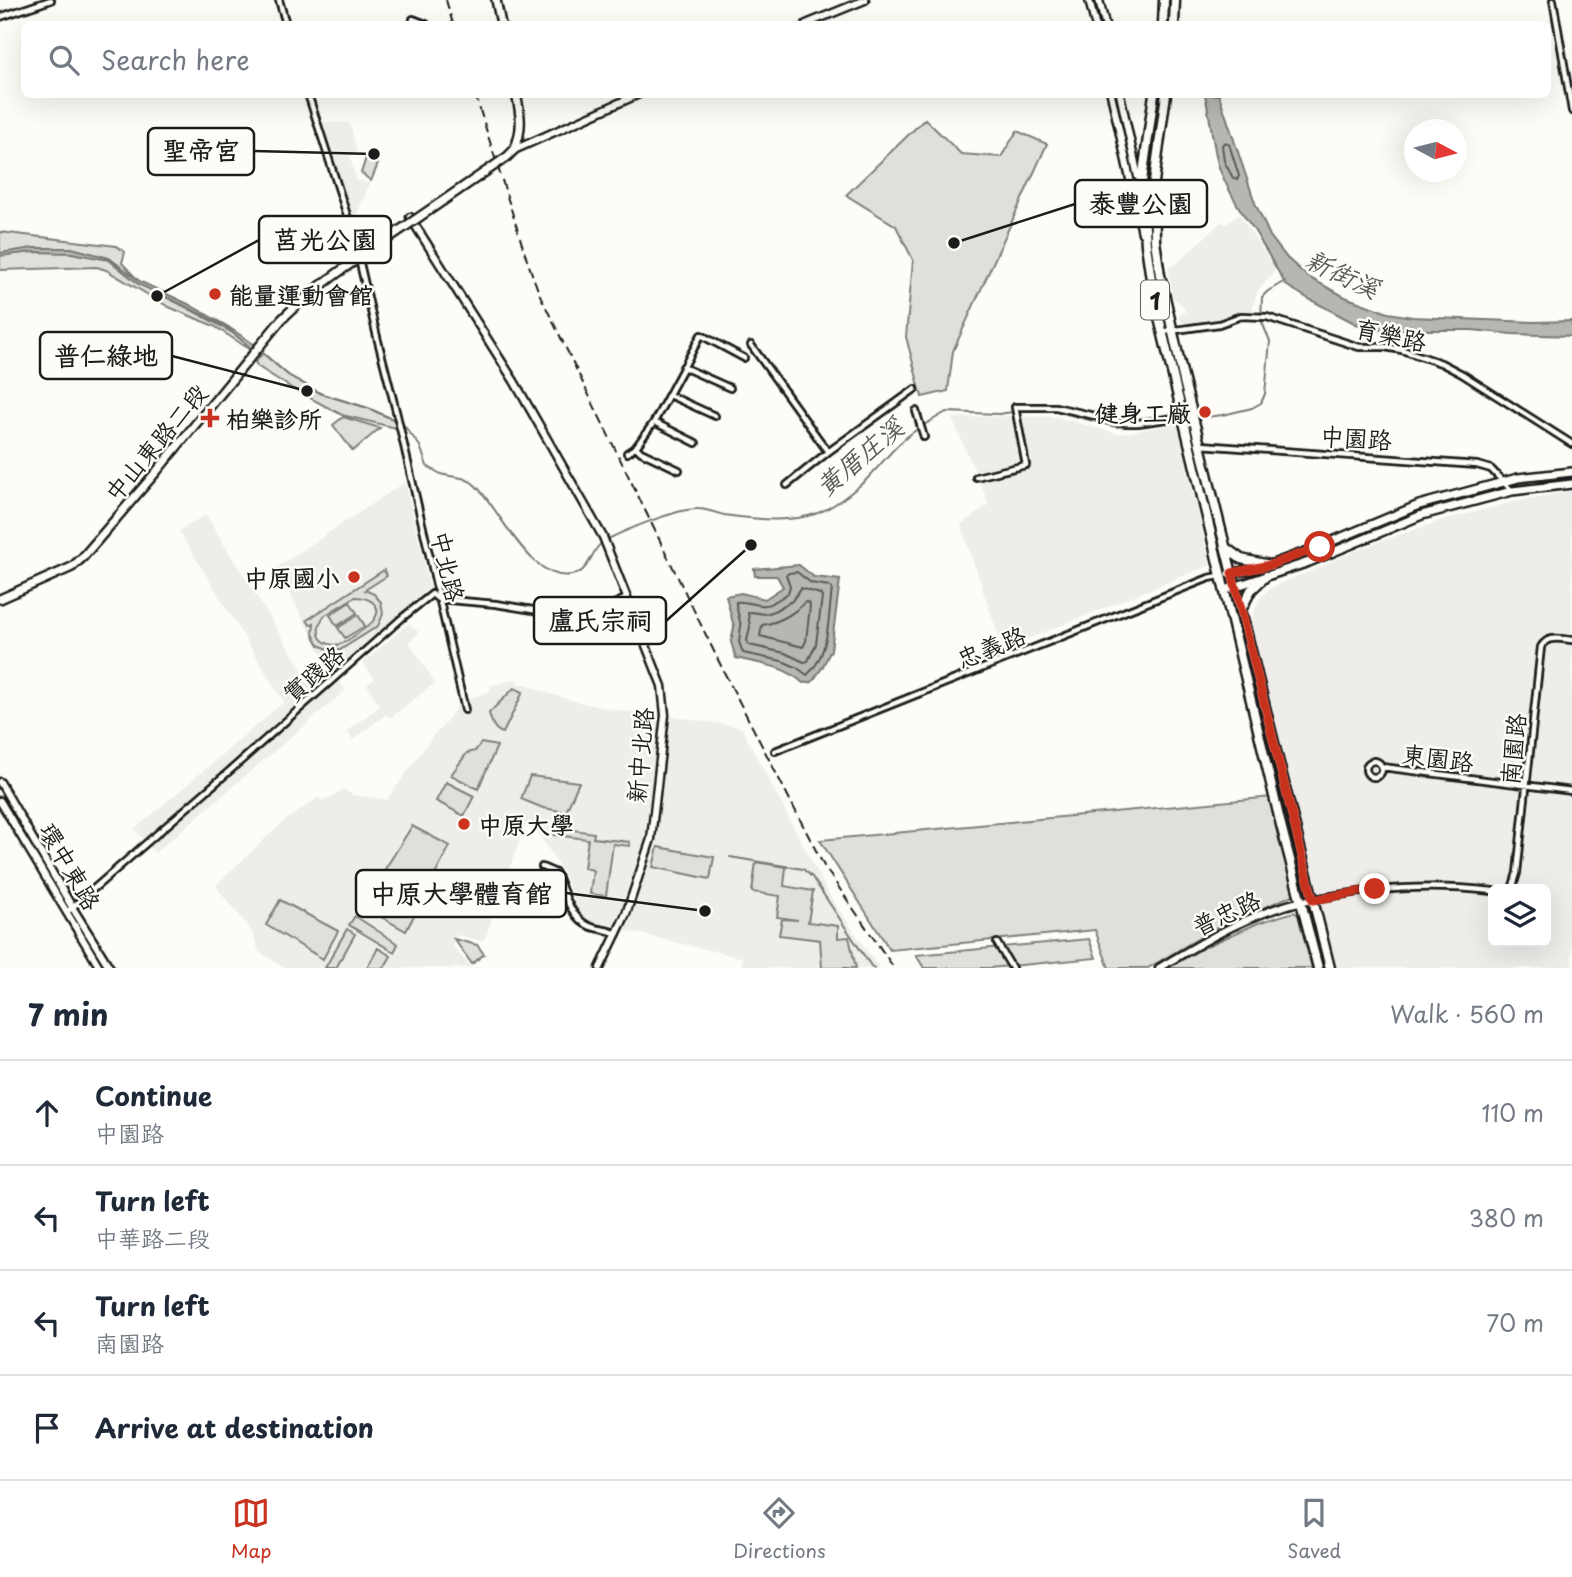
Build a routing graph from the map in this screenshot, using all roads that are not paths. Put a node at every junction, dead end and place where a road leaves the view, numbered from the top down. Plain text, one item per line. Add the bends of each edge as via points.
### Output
1 (51, 0) edge
2 (279, 0) edge
3 (496, 0) edge
4 (865, 0) edge
5 (1090, 0) edge
6 (1099, 0) edge
7 (1164, 0) edge
8 (1175, 0) edge
9 (1553, 0) edge
10 (0, 16) edge
11 (413, 19) dead end
12 (285, 21) edge
13 (418, 21) edge
14 (500, 21) edge
15 (813, 21) edge
16 (1094, 21) edge
17 (1103, 21) edge
18 (1163, 21) edge
19 (1174, 21) edge
20 (309, 98) edge
21 (517, 98) edge
22 (630, 98) edge
23 (1112, 98) edge
24 (1121, 98) edge
25 (1153, 98) edge
26 (1165, 98) edge
27 (1572, 111) edge
28 (514, 150) junction
29 (1142, 181) junction
30 (1154, 182) junction
31 (410, 217) dead end
32 (1146, 246) junction
33 (358, 259) junction
34 (1172, 331) junction
35 (1162, 332) junction
36 (751, 345) dead end
37 (744, 358) dead end
38 (683, 367) junction
39 (730, 388) dead end
40 (915, 389) dead end
41 (669, 395) junction
42 (916, 411) dead end
43 (715, 416) dead end
44 (1184, 419) junction
45 (654, 422) junction
46 (924, 437) dead end
47 (696, 443) dead end
48 (1572, 444) edge
49 (1200, 445) junction
50 (636, 447) junction
51 (828, 452) junction
52 (627, 453) dead end
53 (679, 470) dead end
54 (1572, 472) edge
55 (976, 477) dead end
56 (1504, 482) junction
57 (1572, 484) edge
58 (787, 485) dead end
59 (1512, 491) junction
60 (1226, 548) junction
61 (1270, 565) junction
62 (1232, 573) junction
63 (1221, 576) junction
64 (1266, 576) junction
65 (1235, 587) junction
66 (1225, 590) junction
67 (627, 598) junction
68 (0, 599) edge
69 (438, 599) junction
70 (1241, 610) junction
71 (1572, 640) edge
72 (465, 710) dead end
73 (775, 751) dead end
74 (1382, 767) dead end
75 (0, 782) edge
76 (1526, 786) junction
77 (1572, 791) edge
78 (0, 801) edge
79 (542, 867) dead end
80 (1514, 884) edge
81 (1488, 891) edge
82 (1313, 900) junction
83 (1301, 902) junction
84 (69, 909) junction
85 (617, 934) junction
86 (997, 943) dead end
87 (100, 968) edge
88 (110, 968) edge
89 (600, 968) edge
90 (1012, 968) edge
91 (1159, 968) edge
92 (1318, 968) edge
93 (1329, 968) edge

1 - 10 street
2 - 12 street
3 - 14 main road
4 - 15 street
5 - 16 street
6 - 17 street
7 - 18 main road
8 - 19 main road
9 - 27 street
11 - 13 street
20 - 33 street
21 - 28 main road via 521,121
22 - 28 street
23 - 32 street
24 - 29 street
25 - 29 main road, 1
26 - 30 main road, 1
28 - 33 main road, 中山東路二段, bridge
29 - 30 street
29 - 32 main road, 1
30 - 34 main road, 1 via 1155,241
31 - 67 street, 新中北路 via 514,381 603,537
32 - 35 main road, 1
33 - 68 main road, 中山東路二段 via 298,303 89,551 72,566
33 - 69 street, 中北路
34 - 35 street
34 - 48 street, 育樂路 via 1241,316 1267,317 1359,347 1393,349 1462,374
34 - 49 main road, 1
35 - 44 main road, 1
36 - 51 street
37 - 38 street via 701,335
38 - 39 street
38 - 41 street
40 - 51 street
41 - 43 street
41 - 45 street
42 - 46 street
44 - 55 street via 1125,423 1056,407 1015,407 1026,465
44 - 63 main road, 1
45 - 47 street
45 - 50 street
49 - 56 street, 中園路 via 1478,466 1491,469
49 - 60 main road, 1
50 - 52 street
50 - 53 street
51 - 58 street
54 - 56 main road
56 - 59 street, 中園路
56 - 61 main road via 1419,505
57 - 59 main road
59 - 64 main road via 1422,515
60 - 61 main road via 1241,559
60 - 62 main road, 1
61 - 62 main road
62 - 63 main road
62 - 65 main road, 1
63 - 66 main road, 1
63 - 73 street, 忠義路
64 - 65 main road
64 - 70 main road via 1251,590
65 - 66 main road
65 - 70 main road, 1
66 - 83 main road, 1
67 - 69 street, 實踐路 via 585,617
67 - 85 street, 新中北路 via 662,686 665,715 651,839
69 - 72 street, 中北路
69 - 84 street, 實踐路 via 432,594 418,605
70 - 82 main road, 1
71 - 76 street, 南園路 via 1551,638 1541,647
74 - 76 street, 東園路
75 - 84 street, 環中東路
76 - 77 street, 東園路
76 - 80 street, 南園路
78 - 84 street, 環中東路
79 - 85 street via 556,873 579,920
81 - 82 street via 1409,887
82 - 83 street, 普忠路
82 - 93 main road, 1
83 - 91 street, 普忠路 via 1237,925
83 - 92 main road, 1
84 - 87 street, 環中東路
84 - 88 street, 環中東路
85 - 89 street, 新中北路
86 - 90 street

